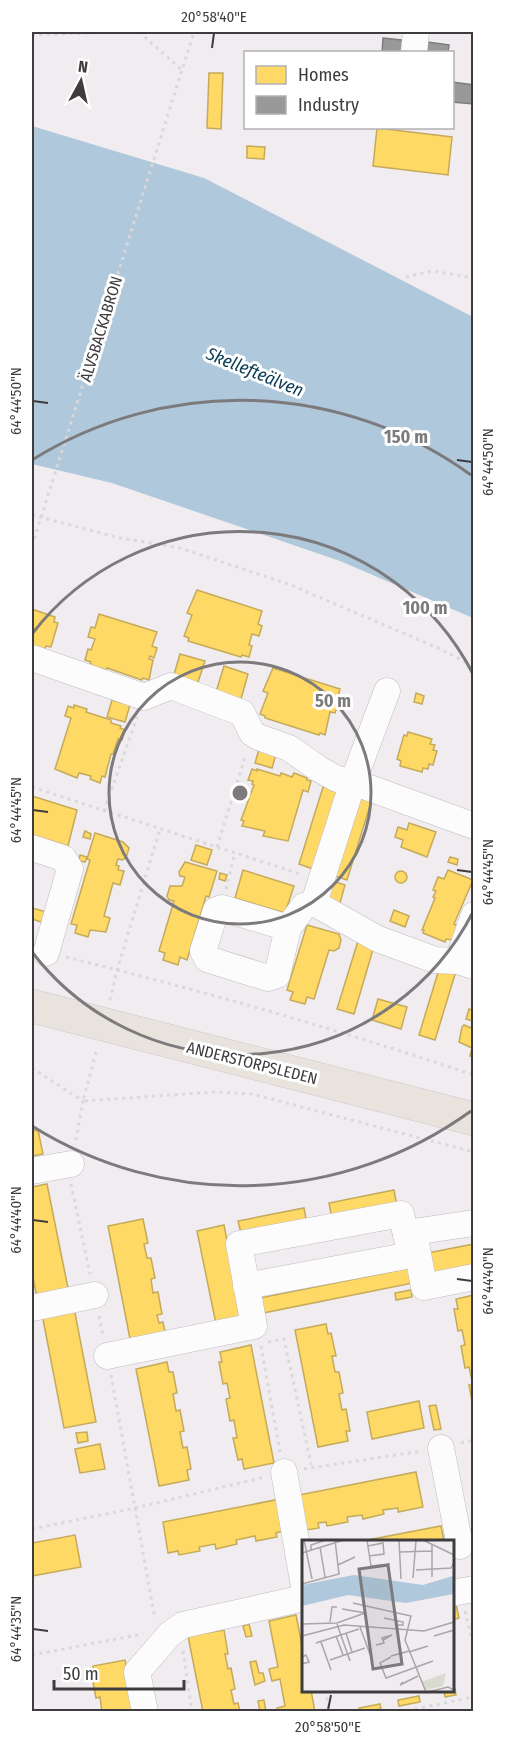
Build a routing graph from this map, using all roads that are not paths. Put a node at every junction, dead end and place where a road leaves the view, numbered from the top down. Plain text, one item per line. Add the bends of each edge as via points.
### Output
1 (416, 32) edge
2 (414, 51) edge
3 (36, 661) edge
4 (387, 691) dead end
5 (353, 782) junction
6 (474, 826) edge
7 (32, 849) edge
8 (318, 892) junction
9 (474, 915) edge
10 (288, 928) junction
11 (46, 952) road end
12 (466, 963) edge
13 (32, 1006) edge
14 (474, 1119) edge
15 (71, 1164) dead end
16 (32, 1171) edge
17 (474, 1223) edge
18 (410, 1233) junction
19 (474, 1277) edge
20 (246, 1286) junction
21 (94, 1294) dead end
22 (32, 1308) edge
23 (107, 1356) dead end
24 (441, 1448) road end
25 (284, 1472) road end
26 (462, 1545) edge
27 (302, 1575) edge
28 (302, 1598) edge
29 (145, 1712) edge

1 - 2 street
3 - 5 street via 144,697 171,686 242,713 258,737 290,748 337,779
4 - 5 street
5 - 6 street
5 - 8 street
7 - 11 street via 63,858 70,869
8 - 10 street
8 - 12 street via 378,939 435,960
9 - 12 street
10 - 10 street via 276,975 268,978 207,960 204,951 216,910 222,908
13 - 14 main road, ANDERSTORPSLEDEN
15 - 16 street
17 - 18 street
18 - 19 street via 424,1287
18 - 20 street via 411,1255
18 - 20 street via 401,1214 238,1244
20 - 23 street via 256,1330
21 - 22 street
24 - 26 street
25 - 27 street
28 - 29 street via 157,1629 137,1672

